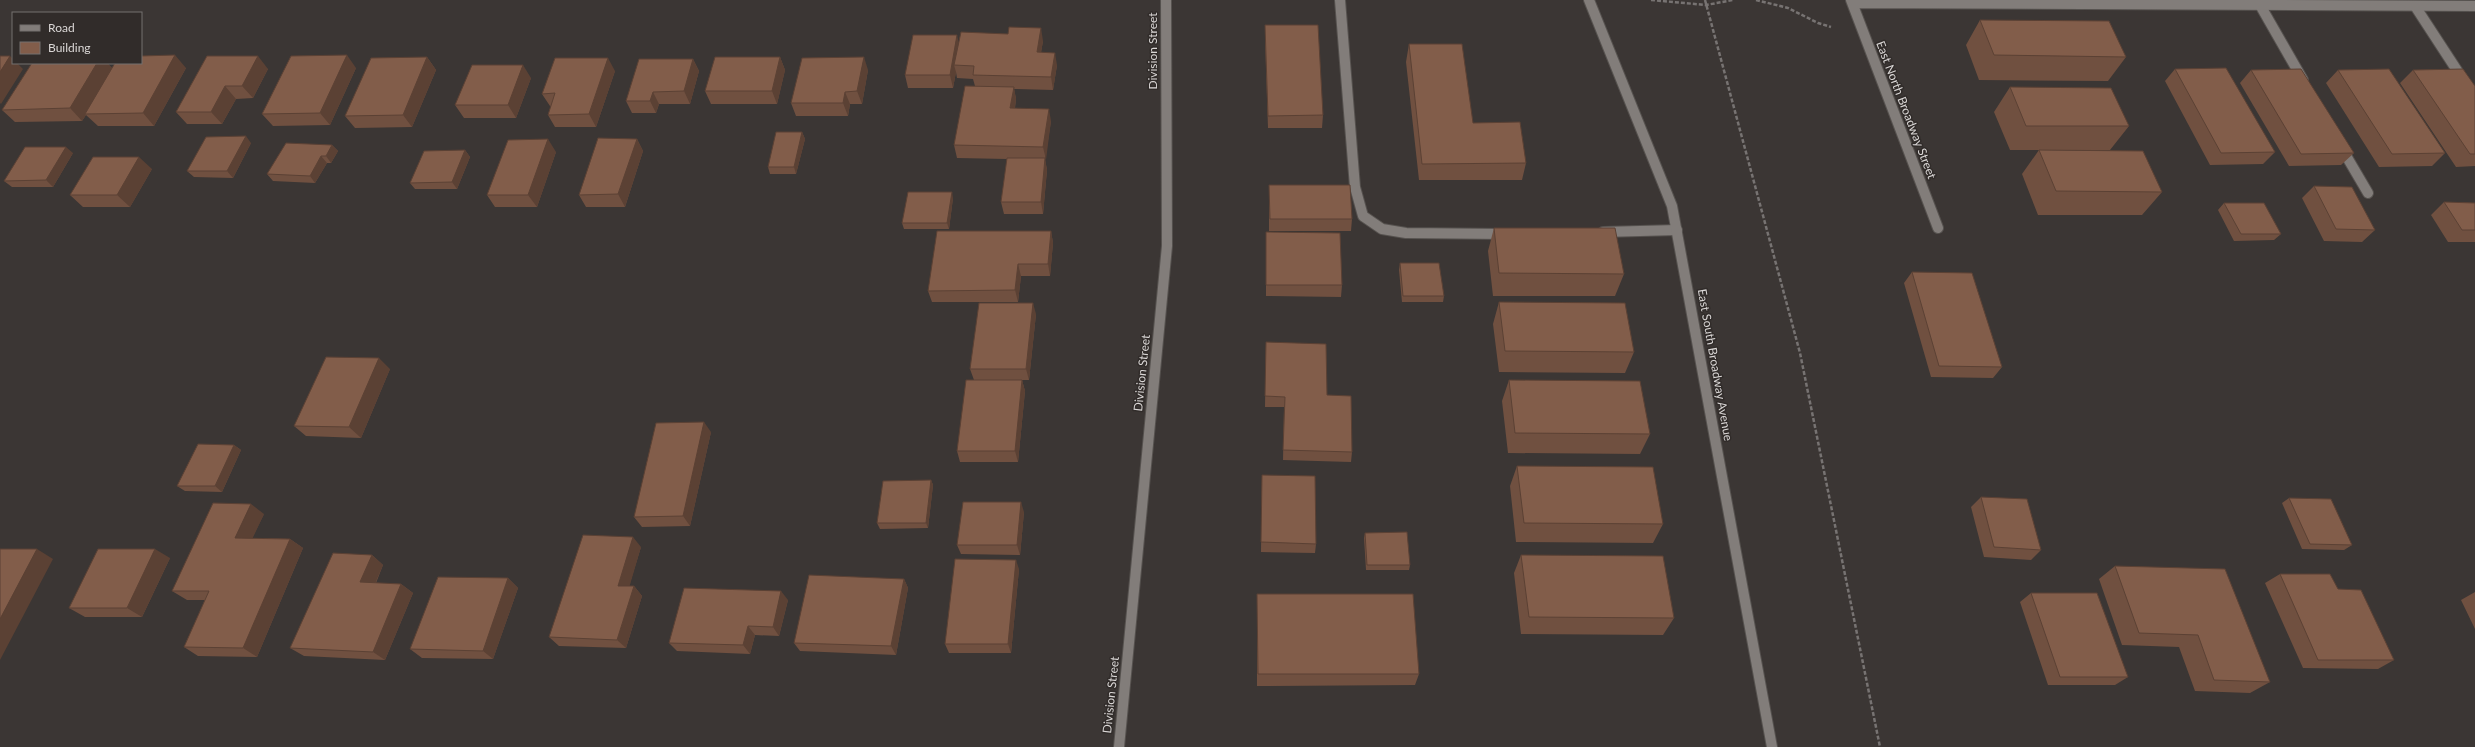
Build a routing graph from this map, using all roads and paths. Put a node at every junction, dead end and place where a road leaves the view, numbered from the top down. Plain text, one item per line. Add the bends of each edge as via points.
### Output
1 (1166, 0) edge
2 (1340, 0) edge
3 (1589, 0) edge
4 (1651, 0) edge
5 (1705, 0) edge
6 (1733, 0) edge
7 (1756, 0) edge
8 (1852, 2) edge
9 (2098, 2) edge
10 (1706, 5) junction
11 (2260, 5) junction
12 (2415, 6) junction
13 (2475, 6) edge
14 (1862, 29) junction
15 (2306, 86) edge
16 (2475, 98) edge
17 (2337, 140) edge
18 (2368, 193) dead end
19 (1938, 228) dead end
20 (1677, 230) junction
21 (1592, 232) edge
22 (1515, 234) edge
23 (1119, 747) edge
24 (1772, 747) edge
25 (1880, 747) edge

1 - 23 street, Division Street via 1167,246
2 - 22 street via 1355,187 1363,216 1382,229 1406,233
3 - 20 street, East South Broadway Avenue via 1672,206
4 - 10 path
5 - 10 path
6 - 10 path
7 - 14 path via 1777,3 1821,26
8 - 9 street
8 - 14 street, East North Broadway Street
9 - 11 street
10 - 25 path via 1800,353
11 - 12 street
11 - 15 street
12 - 13 street
12 - 16 street
14 - 19 street, East North Broadway Street
17 - 18 street
20 - 21 street
20 - 24 street, East South Broadway Avenue

